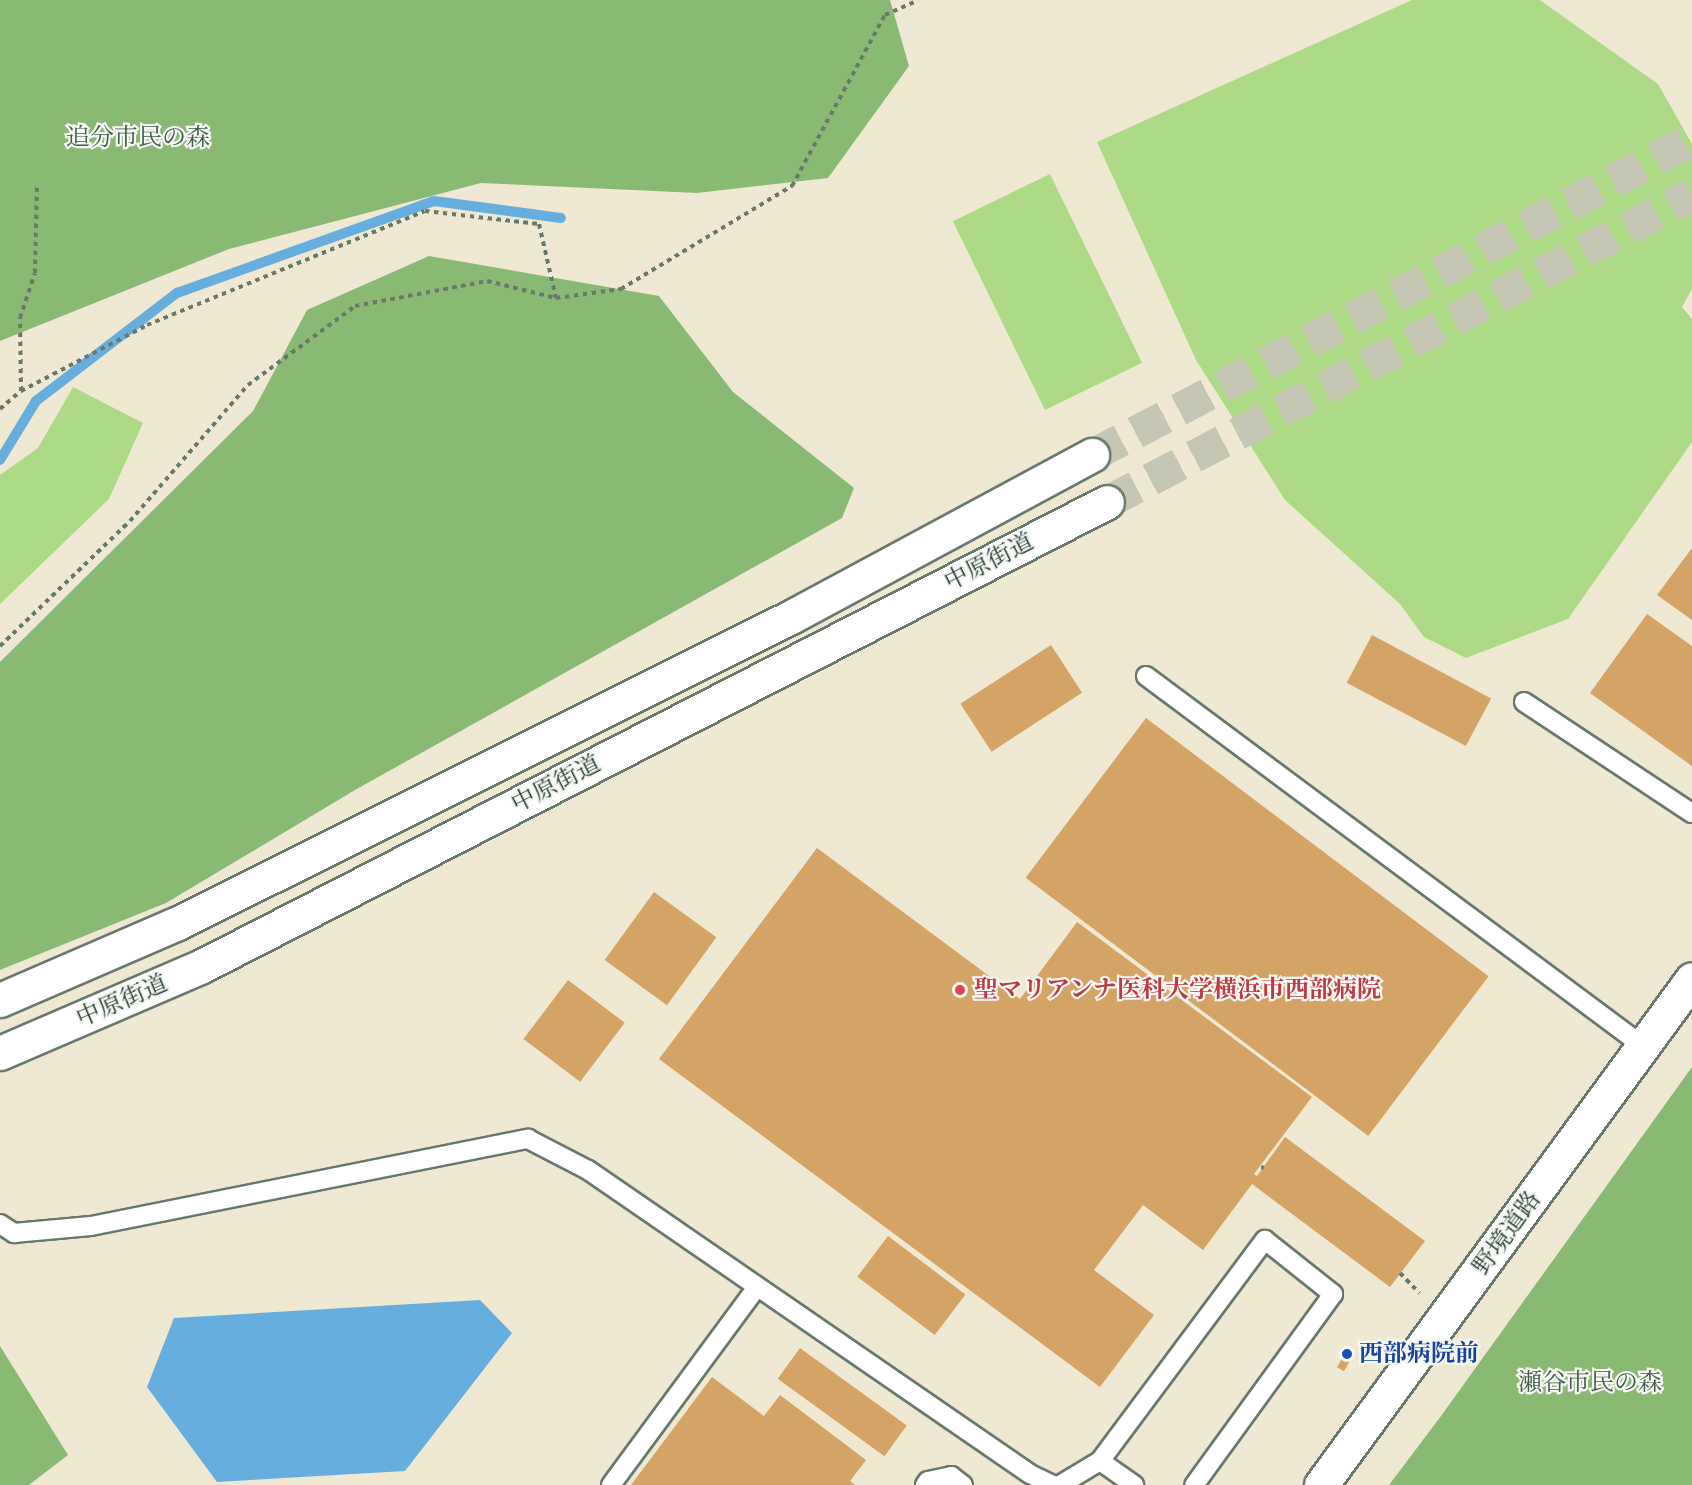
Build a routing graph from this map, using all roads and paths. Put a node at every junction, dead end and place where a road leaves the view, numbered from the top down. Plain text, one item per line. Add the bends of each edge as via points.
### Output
1 (918, 0) edge
2 (37, 185) dead end
3 (556, 298) junction
4 (21, 391) junction
5 (0, 409) edge
6 (1092, 455) tunnel mouth
7 (1107, 502) tunnel mouth
8 (0, 646) edge
9 (1146, 676) dead end
10 (1524, 702) dead end
11 (1692, 813) edge
12 (1692, 979) edge
13 (0, 1000) edge
14 (1643, 1046) junction
15 (0, 1053) edge
16 (0, 1224) edge
17 (1400, 1273) dead end
18 (757, 1287) junction
19 (1420, 1294) dead end
20 (1100, 1461) junction
21 (611, 1485) edge
22 (925, 1485) edge
23 (963, 1485) edge
24 (1053, 1485) edge
25 (1060, 1485) edge
26 (1134, 1485) edge
27 (1194, 1485) edge
28 (1321, 1485) edge

1 - 3 path via 885,15 792,186 621,289
2 - 4 path via 35,273 20,318
3 - 4 path via 539,224 425,211 147,325
3 - 8 path via 487,281 355,306 248,385 130,521
4 - 5 path
6 - 13 main road, 中原街道 via 791,617 176,924
7 - 15 main road, 中原街道 via 200,967
9 - 14 lane
10 - 11 lane
12 - 14 main road, 野境道路
14 - 28 main road, 野境道路
16 - 18 lane via 14,1233 91,1226 528,1139 588,1170
17 - 19 path
18 - 21 lane
18 - 24 lane via 1030,1474
20 - 25 lane
20 - 26 lane
20 - 27 lane via 1265,1240 1333,1294
22 - 23 lane via 951,1476

